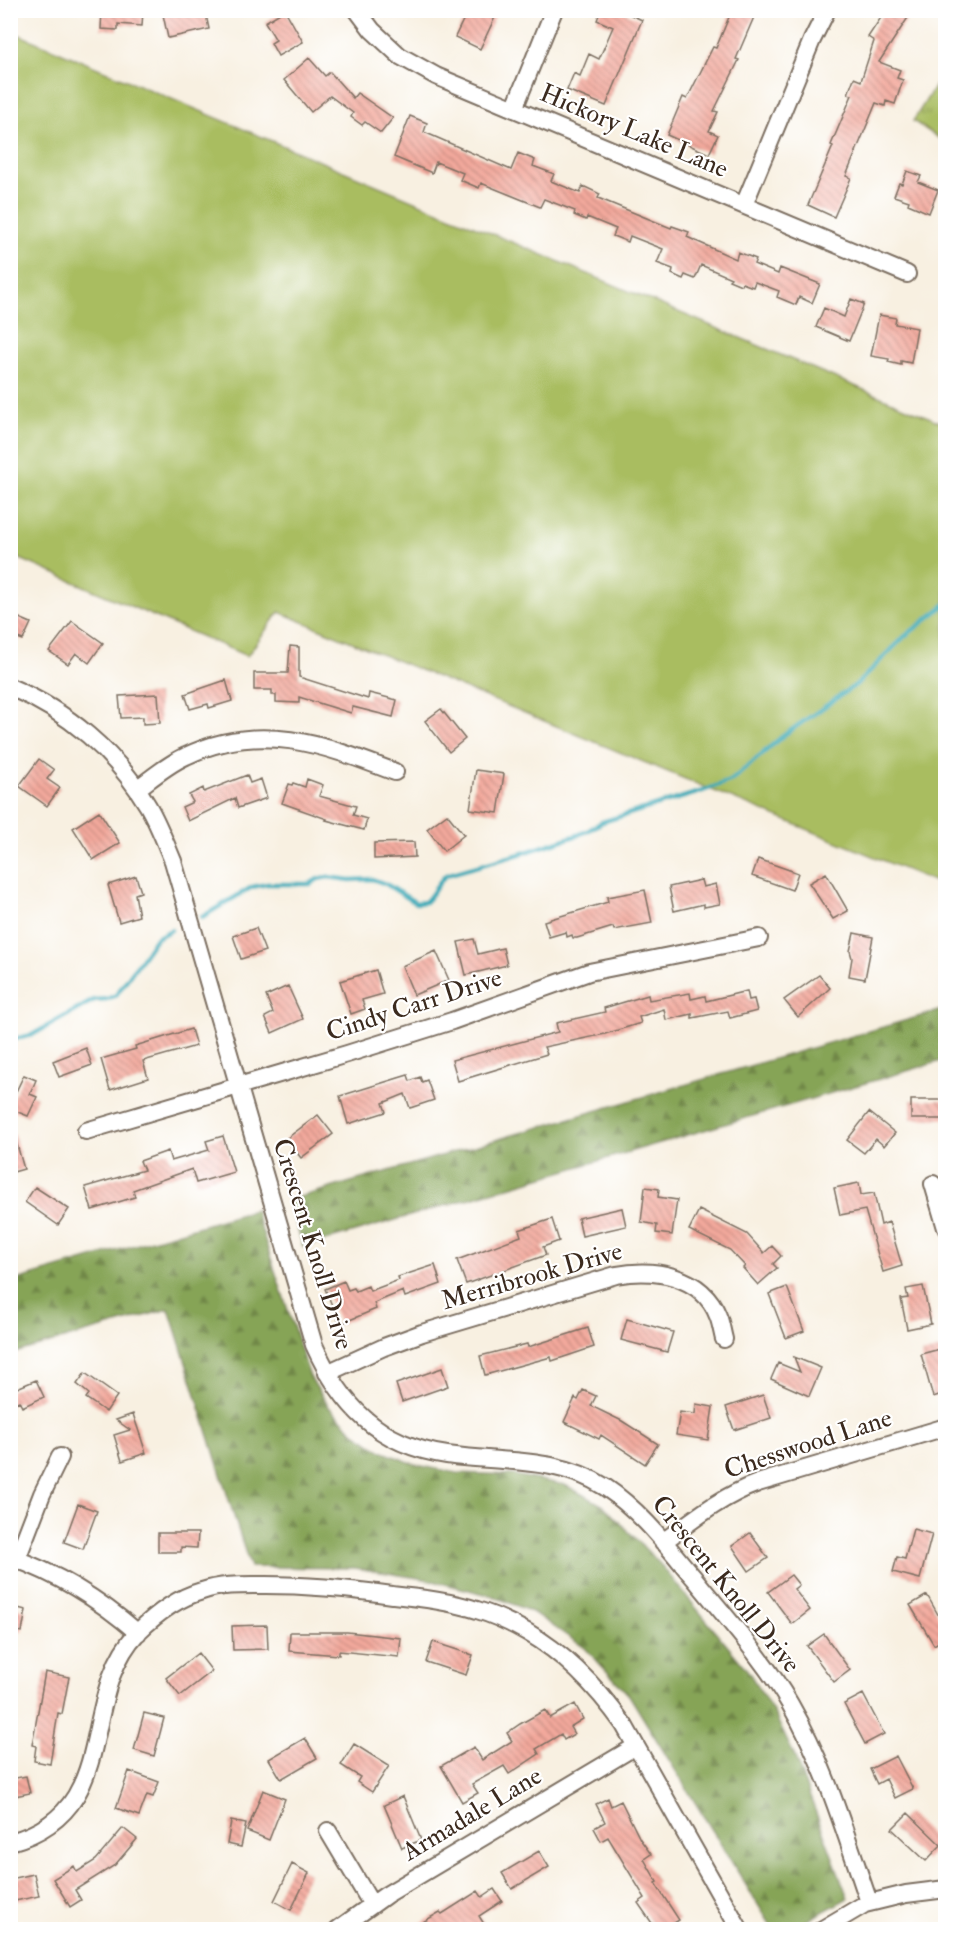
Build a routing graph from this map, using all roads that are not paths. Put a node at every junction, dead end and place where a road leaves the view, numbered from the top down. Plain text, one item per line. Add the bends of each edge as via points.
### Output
1 (357, 10) edge
2 (554, 10) edge
3 (827, 10) edge
4 (514, 109) junction
5 (744, 205) junction
6 (907, 274) dead end
7 (10, 687) edge
8 (395, 772) dead end
9 (136, 789) junction
10 (759, 938) dead end
11 (237, 1087) junction
12 (87, 1131) dead end
13 (933, 1184) dead end
14 (945, 1228) edge
15 (724, 1339) dead end
16 (327, 1373) junction
17 (945, 1427) edge
18 (60, 1457) dead end
19 (663, 1542) junction
20 (14, 1558) edge
21 (138, 1633) junction
22 (636, 1746) junction
23 (328, 1831) dead end
24 (10, 1842) edge
25 (945, 1889) edge
26 (869, 1902) junction
27 (372, 1905) junction
28 (337, 1929) edge
29 (740, 1929) edge
30 (821, 1929) edge

1 - 4 street, Hickory Lake Lane via 400,56
2 - 4 street
3 - 5 street
4 - 5 street, Hickory Lake Lane
5 - 6 street, Hickory Lake Lane
7 - 9 street, Crescent Knoll Drive via 78,725
8 - 9 street via 320,745 290,739 243,739 186,756
9 - 11 street, Crescent Knoll Drive via 158,825 172,861
10 - 11 street, Cindy Carr Drive via 589,972 452,1022
11 - 12 street, Cindy Carr Drive
11 - 16 street, Crescent Knoll Drive via 314,1345
13 - 14 street
15 - 16 street, Merribrook Drive via 710,1302 687,1282 671,1275 636,1272 422,1333
16 - 19 street, Crescent Knoll Drive via 351,1407 386,1434 447,1455 524,1460 567,1470 618,1496
17 - 19 street, Chesswood Lane via 739,1490 713,1504
18 - 20 street
19 - 26 street, Crescent Knoll Drive via 750,1646 789,1703 818,1759
20 - 21 street via 92,1596
21 - 22 street via 170,1605 202,1590 219,1587 284,1585 346,1589 452,1603 504,1620 553,1648 608,1703
21 - 24 street via 118,1659 108,1685 81,1789 47,1826
22 - 27 street, Armadale Lane
22 - 29 street
23 - 27 street
25 - 26 street
26 - 30 street
27 - 28 street, Armadale Lane

